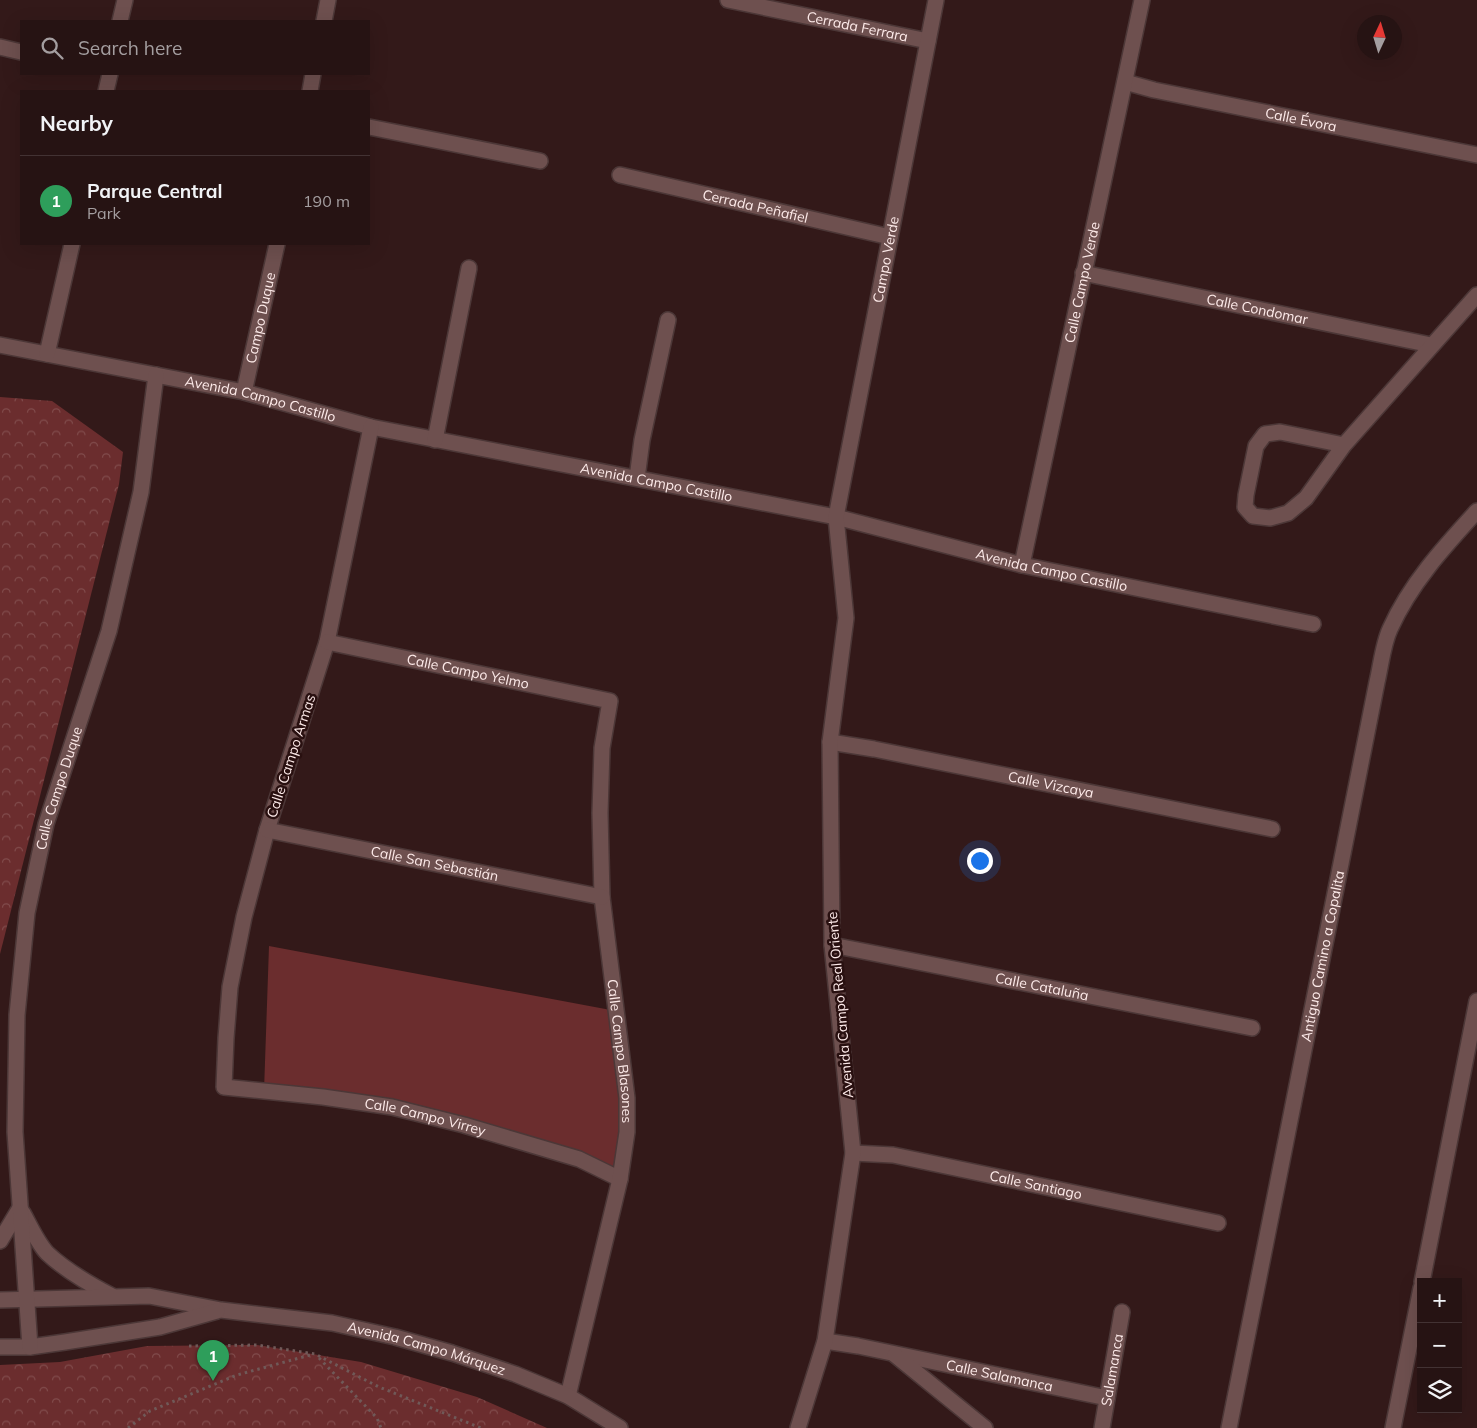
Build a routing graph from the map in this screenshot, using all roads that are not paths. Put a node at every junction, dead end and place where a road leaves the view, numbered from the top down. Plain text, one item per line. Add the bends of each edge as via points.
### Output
1 (125, 0) edge
2 (328, 0) edge
3 (728, 0) edge
4 (936, 0) edge
5 (1142, 0) edge
6 (120, 20) edge
7 (324, 20) edge
8 (928, 41) junction
9 (0, 47) edge
10 (20, 52) edge
11 (110, 75) edge
12 (313, 75) edge
13 (1125, 82) junction
14 (106, 90) edge
15 (310, 90) edge
16 (370, 127) edge
17 (1477, 155) edge
18 (540, 161) dead end
19 (620, 175) dead end
20 (890, 237) junction
21 (72, 245) edge
22 (277, 245) edge
23 (470, 268) dead end
24 (1083, 273) junction
25 (1477, 294) edge
26 (668, 320) dead end
27 (0, 345) edge
28 (1431, 345) junction
29 (47, 354) junction
30 (156, 375) junction
31 (244, 392) junction
32 (371, 427) junction
33 (435, 440) junction
34 (1344, 445) junction
35 (637, 478) junction
36 (1477, 511) edge
37 (836, 517) junction
38 (1022, 565) junction
39 (1313, 624) dead end
40 (327, 642) junction
41 (610, 701) joint
42 (830, 742) junction
43 (1272, 829) dead end
44 (267, 830) junction
45 (602, 897) junction
46 (832, 945) junction
47 (1477, 1001) edge
48 (1475, 1021) edge
49 (1252, 1028) dead end
50 (224, 1087) joint
51 (853, 1153) junction
52 (620, 1179) junction
53 (20, 1208) junction
54 (1218, 1223) dead end
55 (0, 1241) edge
56 (1423, 1278) edge
57 (113, 1297) junction
58 (27, 1299) junction
59 (0, 1300) edge
60 (1417, 1308) edge
61 (221, 1310) junction
62 (1122, 1312) dead end
63 (825, 1341) junction
64 (0, 1347) edge
65 (30, 1347) junction
66 (892, 1354) junction
67 (568, 1396) junction
68 (1107, 1398) junction
69 (620, 1428) edge
70 (798, 1428) edge
71 (985, 1428) edge
72 (1102, 1428) edge
73 (1229, 1428) edge
74 (1393, 1428) edge

1 - 6 street
2 - 7 street
3 - 8 street, Cerrada Ferrara
4 - 8 street, Campo Verde
5 - 13 street, Calle Campo Verde
8 - 20 street, Campo Verde
9 - 10 street
11 - 14 street
12 - 15 street
13 - 17 street, Calle Évora
13 - 24 street, Calle Campo Verde
16 - 18 street
19 - 20 street, Cerrada Peñafiel
20 - 37 street, Campo Verde
21 - 29 street
22 - 31 street, Campo Duque
23 - 33 street
24 - 28 street, Calle Condomar
24 - 38 street, Calle Campo Verde
25 - 28 street
26 - 35 street
27 - 29 street, Avenida Campo Castillo
28 - 34 street
29 - 30 street, Avenida Campo Castillo
30 - 31 street, Avenida Campo Castillo
30 - 53 street, Calle Campo Duque via 141,492 110,631 46,824 27,913 17,1025 15,1132
31 - 32 street, Avenida Campo Castillo
32 - 33 street, Avenida Campo Castillo
32 - 40 street, Calle Campo Armas
33 - 35 street, Avenida Campo Castillo
34 - 34 street via 1306,498 1288,513 1270,518 1253,516 1245,507 1256,446 1265,434 1280,432
35 - 37 street, Avenida Campo Castillo
36 - 73 street, Antiguo Camino a Copalita via 1411,590 1389,630
37 - 38 street, Avenida Campo Castillo
37 - 42 street, Avenida Campo Real Oriente via 846,618
38 - 39 street, Avenida Campo Castillo
40 - 41 street, Calle Campo Yelmo
40 - 44 street, Calle Campo Armas
41 - 45 street, Calle Campo Blasones via 601,757
42 - 43 street, Calle Vizcaya
42 - 46 street, Avenida Campo Real Oriente
44 - 45 street, Calle San Sebastián
44 - 50 street, Calle Campo Armas via 230,987
45 - 52 street, Calle Campo Blasones via 627,1098 627,1132
46 - 49 street, Calle Cataluña
46 - 51 street, Avenida Campo Real Oriente
47 - 48 street
48 - 56 street
50 - 52 street, Calle Campo Virrey via 392,1107 579,1160
51 - 54 street, Calle Santiago via 893,1155
51 - 63 street, Avenida Campo Real Oriente
52 - 67 street, Calle Campo Blasones
53 - 55 street
53 - 57 street, Calle Campo Duque via 47,1252 78,1277
53 - 58 street, Calle Campo Duque
57 - 58 street, Avenida Campo Márquez
57 - 61 street, Avenida Campo Márquez via 149,1296
58 - 59 street, Avenida Campo Márquez
58 - 65 street, Calle Campo Duque
60 - 74 street
61 - 65 street, Avenida Campo Márquez via 160,1327
61 - 67 street, Avenida Campo Márquez via 332,1323 395,1337 515,1374
62 - 68 street, Salamanca
63 - 66 street, Calle Salamanca
63 - 70 street, Avenida Campo Real Oriente
64 - 65 street, Avenida Campo Márquez
66 - 68 street, Calle Salamanca
66 - 71 street, Calle Salamanca
67 - 69 street, Avenida Campo Márquez
68 - 72 street, Salamanca

